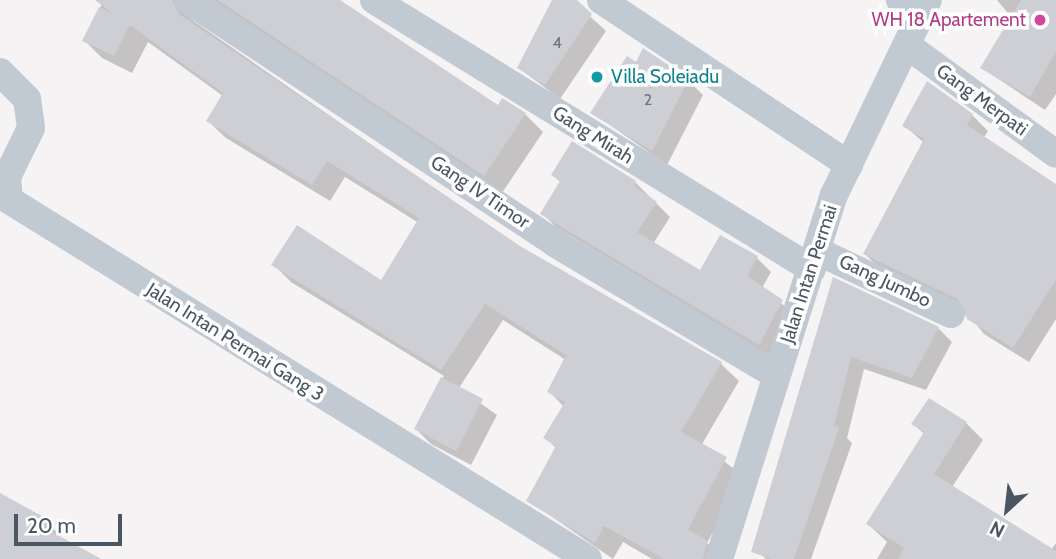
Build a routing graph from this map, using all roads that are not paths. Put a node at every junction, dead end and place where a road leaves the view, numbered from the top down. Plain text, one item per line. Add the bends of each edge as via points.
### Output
1 (188, 0) edge
2 (374, 0) edge
3 (601, 0) edge
4 (917, 5) edge
5 (908, 46) junction
6 (0, 72) edge
7 (1056, 154) edge
8 (849, 165) junction
9 (814, 260) junction
10 (951, 314) dead end
11 (776, 375) junction
12 (589, 559) edge
13 (719, 559) edge

1 - 11 street, Gang IV Timor via 556,244
2 - 9 street, Gang Mirah
3 - 8 street
4 - 5 street, Jalan Intan Permai
5 - 7 street, Gang Merpati
5 - 8 street, Jalan Intan Permai
6 - 12 street, Jalan Intan Permai Gang 3 via 27,99 31,128 7,177 9,200
8 - 9 street, Jalan Intan Permai
9 - 10 street, Gang Jumbo
9 - 11 street, Jalan Intan Permai
11 - 13 street, Jalan Intan Permai

